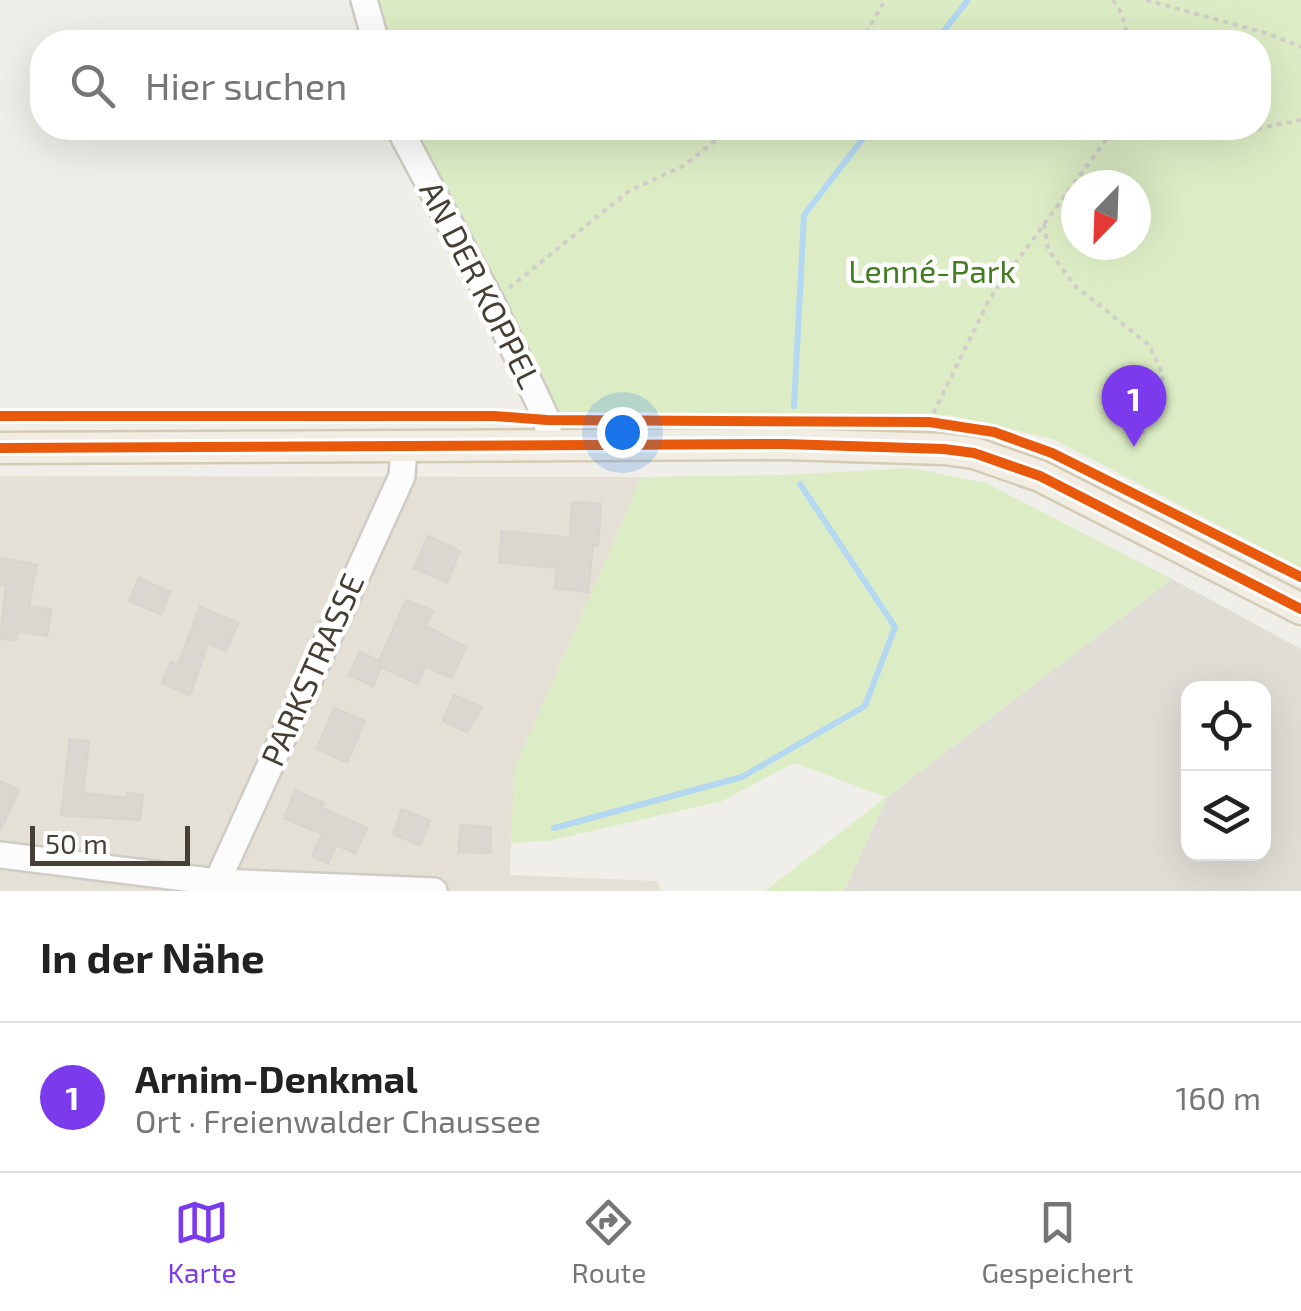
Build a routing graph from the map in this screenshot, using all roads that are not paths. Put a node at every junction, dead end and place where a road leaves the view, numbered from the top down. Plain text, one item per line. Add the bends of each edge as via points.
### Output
1 (364, 0) edge
2 (373, 30) edge
3 (405, 140) edge
4 (404, 447) junction
5 (550, 447) junction
6 (0, 448) edge
7 (1301, 608) edge
8 (0, 855) edge
9 (215, 886) edge
10 (434, 891) edge

1 - 2 street
3 - 5 street, AN DER KOPPEL via 491,301 547,420
4 - 5 main road
4 - 6 main road
4 - 9 street, PARKSTRASSE via 402,476
5 - 7 main road via 784,444 974,453 1040,476
8 - 9 street
9 - 10 street

